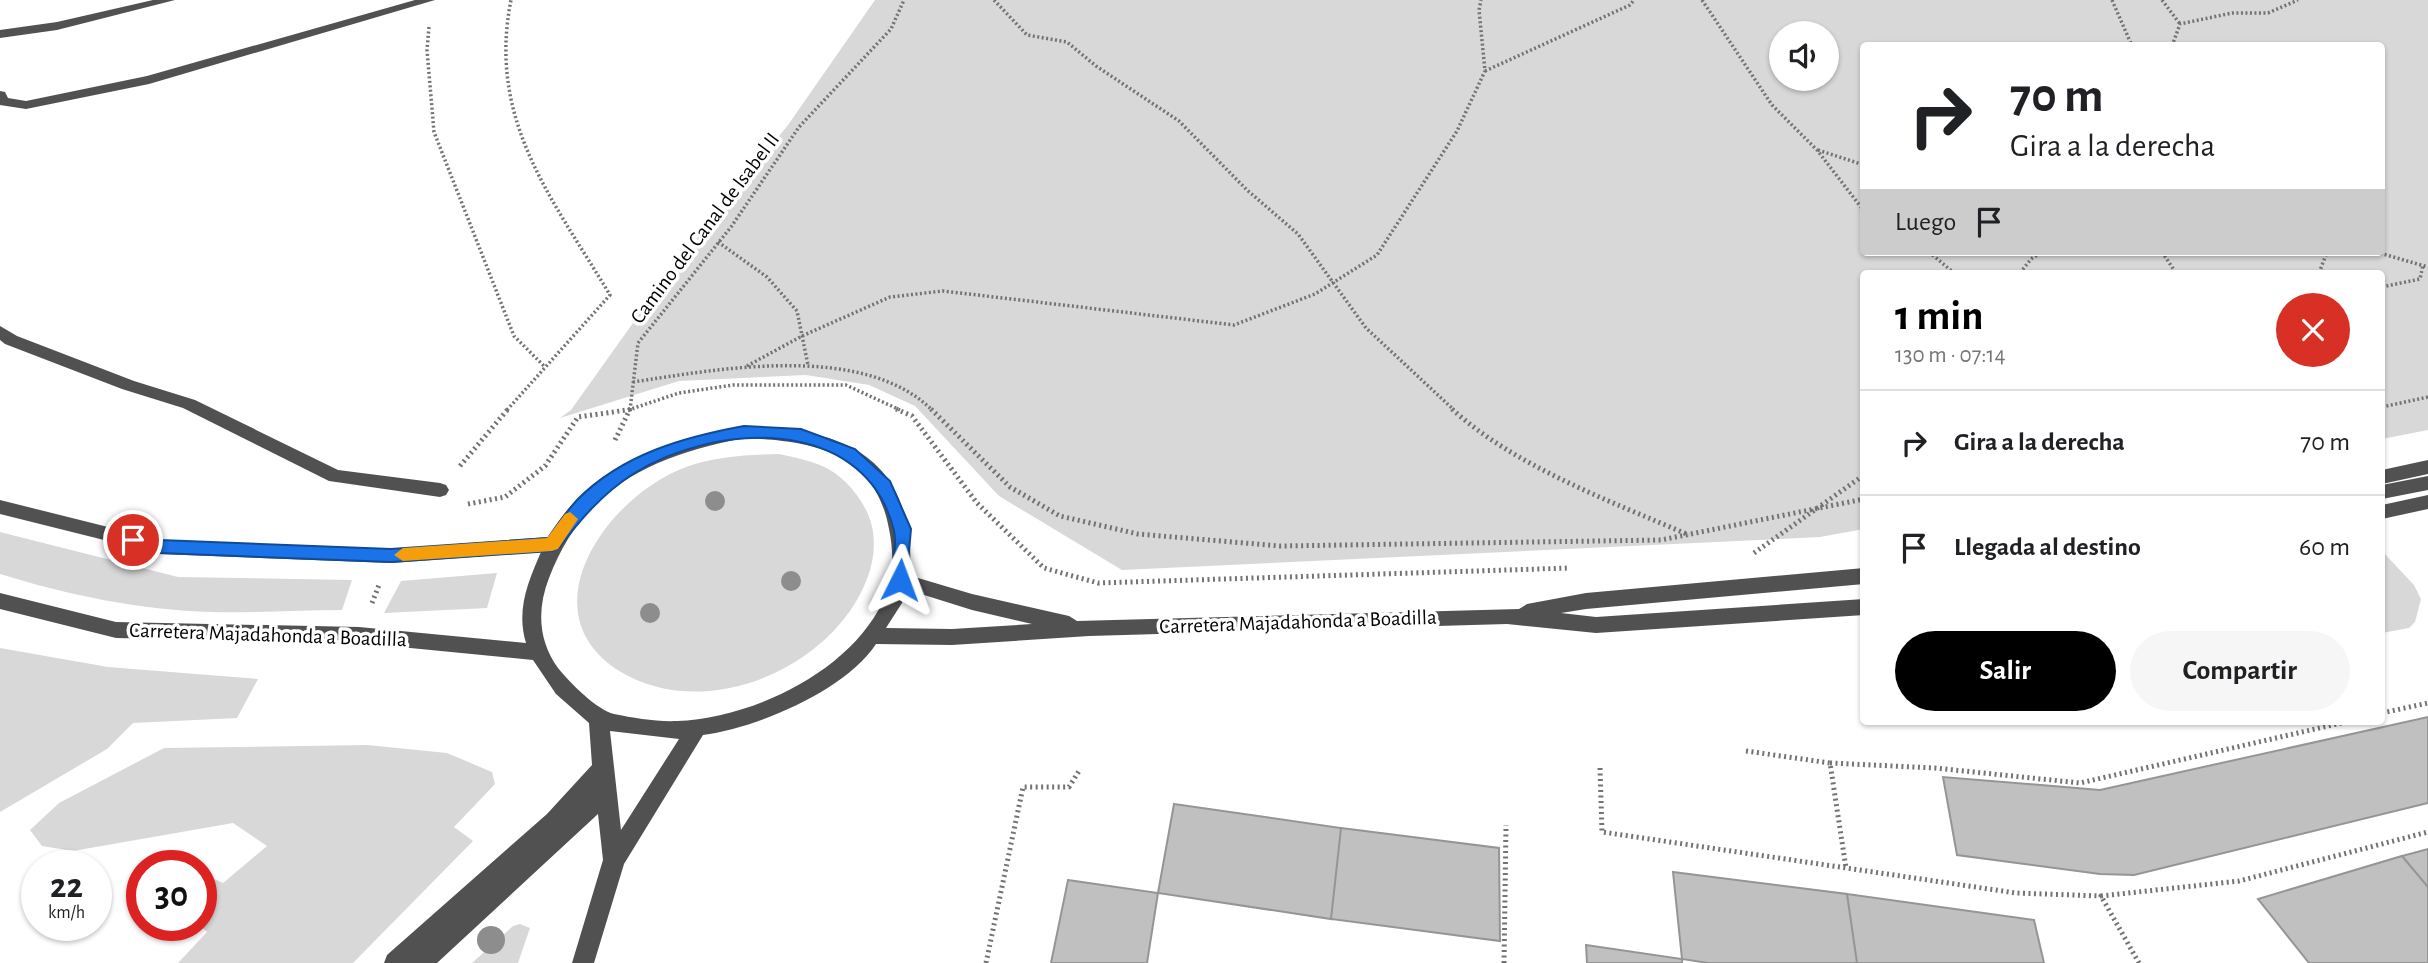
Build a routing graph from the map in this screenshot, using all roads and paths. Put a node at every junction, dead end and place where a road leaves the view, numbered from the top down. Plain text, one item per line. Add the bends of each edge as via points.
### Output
1 (169, 0) edge
2 (429, 0) edge
3 (511, 0) edge
4 (904, 0) edge
5 (994, 0) edge
6 (1481, 0) edge
7 (1634, 0) edge
8 (1702, 0) edge
9 (2112, 0) edge
10 (2162, 0) edge
11 (2298, 0) edge
12 (430, 17) dead end
13 (2180, 24) junction
14 (0, 34) edge
15 (2130, 42) edge
16 (2173, 42) edge
17 (1485, 71) junction
18 (0, 95) edge
19 (1817, 150) junction
20 (1860, 164) edge
21 (1860, 206) edge
22 (718, 242) junction
23 (2385, 255) edge
24 (1934, 256) edge
25 (2035, 256) edge
26 (2426, 266) edge
27 (1950, 270) edge
28 (2022, 270) edge
29 (1335, 281) junction
30 (2385, 286) edge
31 (0, 332) edge
32 (802, 336) junction
33 (808, 365) junction
34 (544, 366) junction
35 (746, 367) junction
36 (634, 382) junction
37 (2428, 397) edge
38 (2385, 406) edge
39 (630, 410) junction
40 (614, 442) dead end
41 (2428, 467) edge
42 (2385, 476) edge
43 (1860, 478) edge
44 (2428, 482) edge
45 (440, 490) joint
46 (2385, 491) edge
47 (1860, 500) edge
48 (2428, 502) edge
49 (463, 504) dead end
50 (0, 507) edge
51 (1815, 509) junction
52 (2385, 511) edge
53 (1689, 535) junction
54 (552, 544) junction
55 (1752, 554) dead end
56 (391, 555) junction
57 (1575, 568) dead end
58 (1860, 577) edge
59 (900, 580) junction
60 (1835, 581) junction
61 (1860, 583) edge
62 (0, 601) edge
63 (1860, 607) edge
64 (1507, 616) junction
65 (1089, 628) junction
66 (359, 635) junction
67 (871, 636) junction
68 (538, 652) junction
69 (2428, 702) edge
70 (2385, 712) edge
71 (599, 718) junction
72 (2333, 725) edge
73 (695, 731) junction
74 (1746, 751) dead end
75 (1830, 763) junction
76 (602, 768) junction
77 (1600, 768) dead end
78 (1079, 771) dead end
79 (606, 794) junction
80 (1506, 825) dead end
81 (2428, 832) edge
82 (614, 860) junction
83 (1846, 868) junction
84 (2101, 896) junction
85 (395, 963) edge
86 (420, 963) edge
87 (583, 963) edge
88 (986, 963) edge
89 (1504, 963) edge
90 (2139, 963) edge

1 - 14 street
2 - 18 street via 149,80 26,105 11,105
3 - 34 path via 506,23 507,90 527,149 610,295
4 - 22 path, Camino del Canal de Isabel II via 891,29 799,127
5 - 29 path via 1027,35 1067,42 1179,121 1298,234
6 - 17 path
7 - 17 path
8 - 19 path via 1772,105
9 - 15 path
10 - 13 path
11 - 13 path via 2268,13 2232,13
12 - 34 path via 427,50 434,132 514,336
13 - 16 path
17 - 29 path via 1457,131 1377,255
19 - 20 path
19 - 21 path
22 - 32 path via 767,277 797,312
22 - 36 path, Camino del Canal de Isabel II via 638,343
23 - 26 path
24 - 27 path
25 - 28 path
26 - 30 path via 2420,279
29 - 32 path via 1234,325 943,290 890,297
29 - 53 path via 1366,328 1472,427 1569,483
31 - 45 street via 115,380 189,404 335,476
32 - 33 path
32 - 35 path
33 - 35 path
33 - 53 path via 879,380 921,399 1010,487 1060,516 1138,534 1280,546 1522,544
34 - 45 path
35 - 36 path
36 - 39 path, Camino del Canal de Isabel II
37 - 38 path
39 - 40 path, Camino del Canal de Isabel II
39 - 49 path via 578,416 545,466 505,497
39 - 57 path via 680,393 733,385 846,385 912,416 976,503 1044,568 1098,583
41 - 42 street
43 - 51 path
44 - 46 street
47 - 51 path
48 - 52 street
50 - 56 street via 160,547
51 - 53 path
51 - 55 path
54 - 56 street
54 - 59 street via 584,503 627,469 685,443 744,432 801,435 850,453 885,485 903,529
54 - 68 street via 532,601 532,631
56 - 66 path
58 - 60 street, Carretera Majadahonda a Boadilla
59 - 65 street, Carretera Majadahonda a Boadilla via 972,602
59 - 67 street
60 - 61 street, Carretera Majadahonda a Boadilla
60 - 64 street, Carretera Majadahonda a Boadilla via 1586,601
62 - 66 street, Carretera Majadahonda a Boadilla via 116,630
63 - 64 street, Carretera Majadahonda a Boadilla via 1595,625
64 - 65 street, Carretera Majadahonda a Boadilla
65 - 67 street, Carretera Majadahonda a Boadilla via 952,637
66 - 68 street, Carretera Majadahonda a Boadilla
67 - 73 street via 839,670 799,697 753,718
68 - 71 street via 562,690
69 - 70 path
71 - 73 street via 645,730
71 - 76 street
72 - 75 path via 2080,783
73 - 82 street
74 - 75 path
75 - 83 path
76 - 79 street
76 - 85 street via 554,821
77 - 83 path via 1602,832
78 - 88 path via 1069,787 1023,788
79 - 82 street
79 - 86 street
80 - 89 path
81 - 84 path via 2239,881
82 - 87 street
83 - 84 path via 2016,893
84 - 90 path

